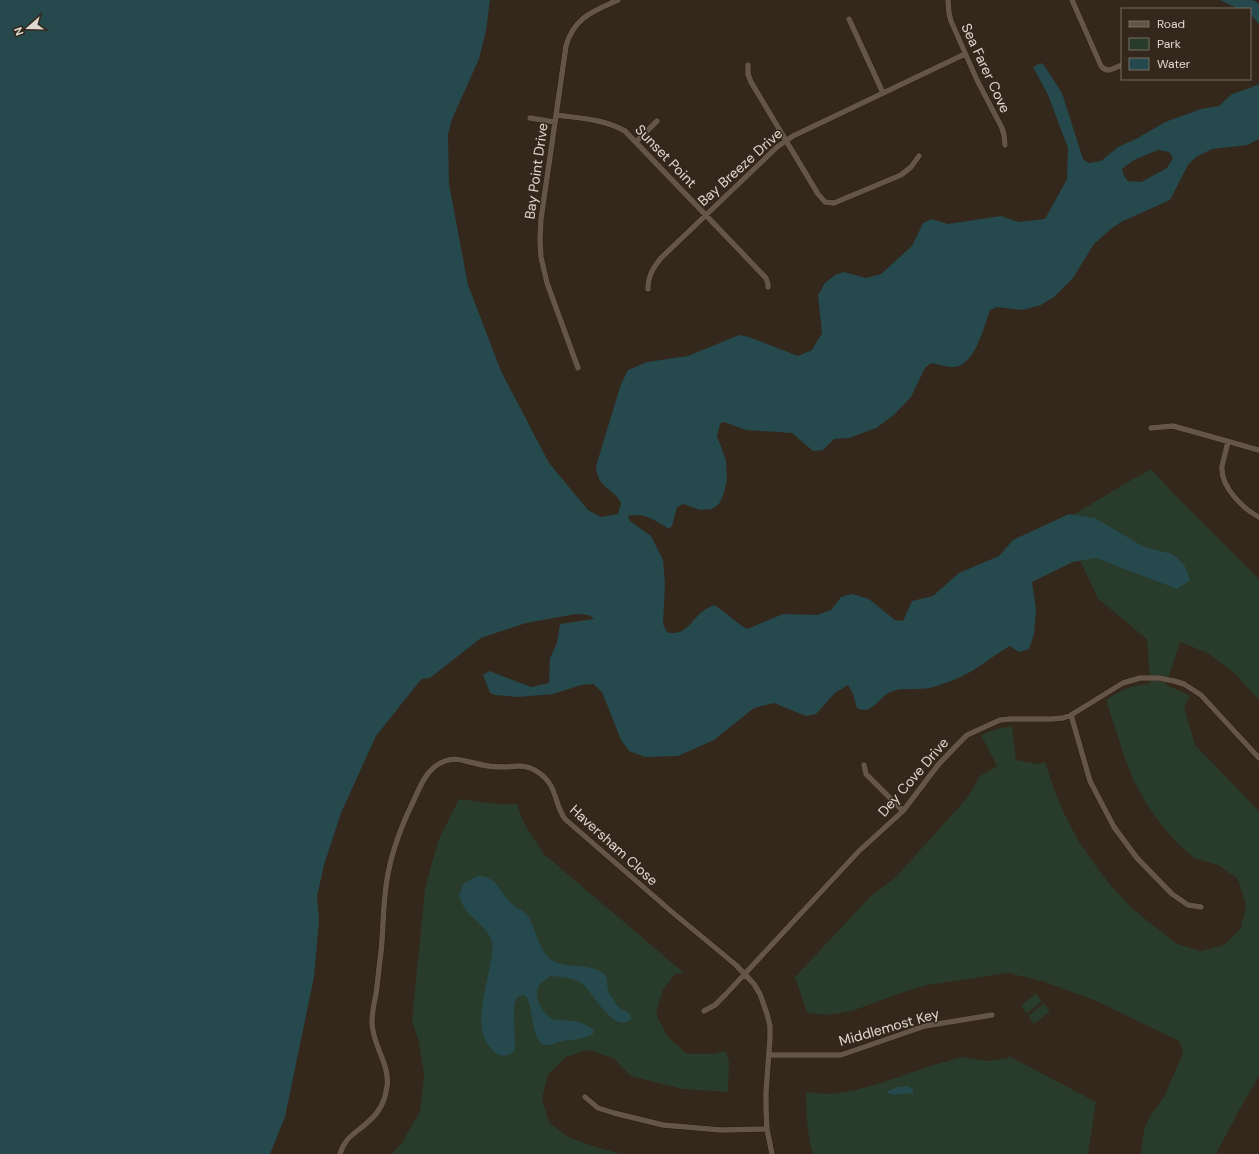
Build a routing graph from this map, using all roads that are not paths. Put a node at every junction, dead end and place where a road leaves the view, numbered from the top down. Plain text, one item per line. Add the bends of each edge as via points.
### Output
1 (618, 0) edge
2 (948, 0) edge
3 (1072, 0) edge
4 (849, 19) dead end
5 (965, 54) junction
6 (748, 65) dead end
7 (1121, 65) edge
8 (1106, 71) junction
9 (1102, 77) dead end
10 (883, 93) junction
11 (556, 115) junction
12 (530, 118) dead end
13 (657, 121) dead end
14 (555, 122) junction
15 (785, 141) junction
16 (636, 142) junction
17 (1005, 145) dead end
18 (919, 156) dead end
19 (706, 215) junction
20 (768, 287) dead end
21 (648, 289) dead end
22 (578, 368) dead end
23 (1151, 428) dead end
24 (1228, 442) junction
25 (1259, 450) edge
26 (1259, 517) edge
27 (1071, 715) junction
28 (1259, 758) edge
29 (864, 766) dead end
30 (903, 811) junction
31 (1201, 907) dead end
32 (745, 974) junction
33 (704, 1011) dead end
34 (992, 1015) dead end
35 (769, 1055) junction
36 (585, 1097) dead end
37 (767, 1130) junction
38 (340, 1154) edge
39 (772, 1154) edge

1 - 11 street, Bay Point Drive via 582,18 572,30 566,46
2 - 5 street, Sea Farer Cove via 951,21
3 - 8 street via 1101,66
4 - 10 street
5 - 10 street, Bay Breeze Drive
5 - 17 street, Sea Farer Cove via 1002,128
6 - 15 street via 751,82
7 - 8 street
8 - 9 street
10 - 15 street, Bay Breeze Drive
11 - 14 street, Bay Point Drive
11 - 16 street, Sunset Point via 613,125 625,131
12 - 14 street
13 - 16 street
14 - 22 street, Bay Point Drive via 541,219 540,250 547,283
15 - 18 street via 818,194 829,203 845,199 901,174 911,167
15 - 19 street, Bay Breeze Drive
16 - 19 street, Sunset Point
19 - 20 street, Sunset Point via 766,278
19 - 21 street, Bay Breeze Drive via 655,265 649,276
23 - 24 street via 1173,426
24 - 25 street
24 - 26 street via 1222,468 1224,481 1249,511
27 - 28 street, Dey Cove Drive via 1123,683 1140,678 1174,681 1201,695
27 - 30 street, Dey Cove Drive via 1052,719 1000,720 968,735 938,765
27 - 31 street via 1090,781 1114,827 1137,858 1172,894 1188,905
29 - 30 street via 866,774
30 - 32 street, Dey Cove Drive via 859,851
32 - 33 street, Dey Cove Drive via 715,1005
32 - 35 street, Haversham Close via 760,994 767,1014
32 - 38 street, Haversham Close via 565,819 557,806 551,786 542,775 523,767 482,765 456,759 443,762 427,774 416,794 398,837 388,876 372,1018 373,1035 387,1071 387,1088 374,1116 348,1138
34 - 35 street, Middlemost Key via 925,1026 841,1055
35 - 37 street, Haversham Close via 766,1092
36 - 37 street via 598,1108 663,1125 721,1130
37 - 39 street, Haversham Close

